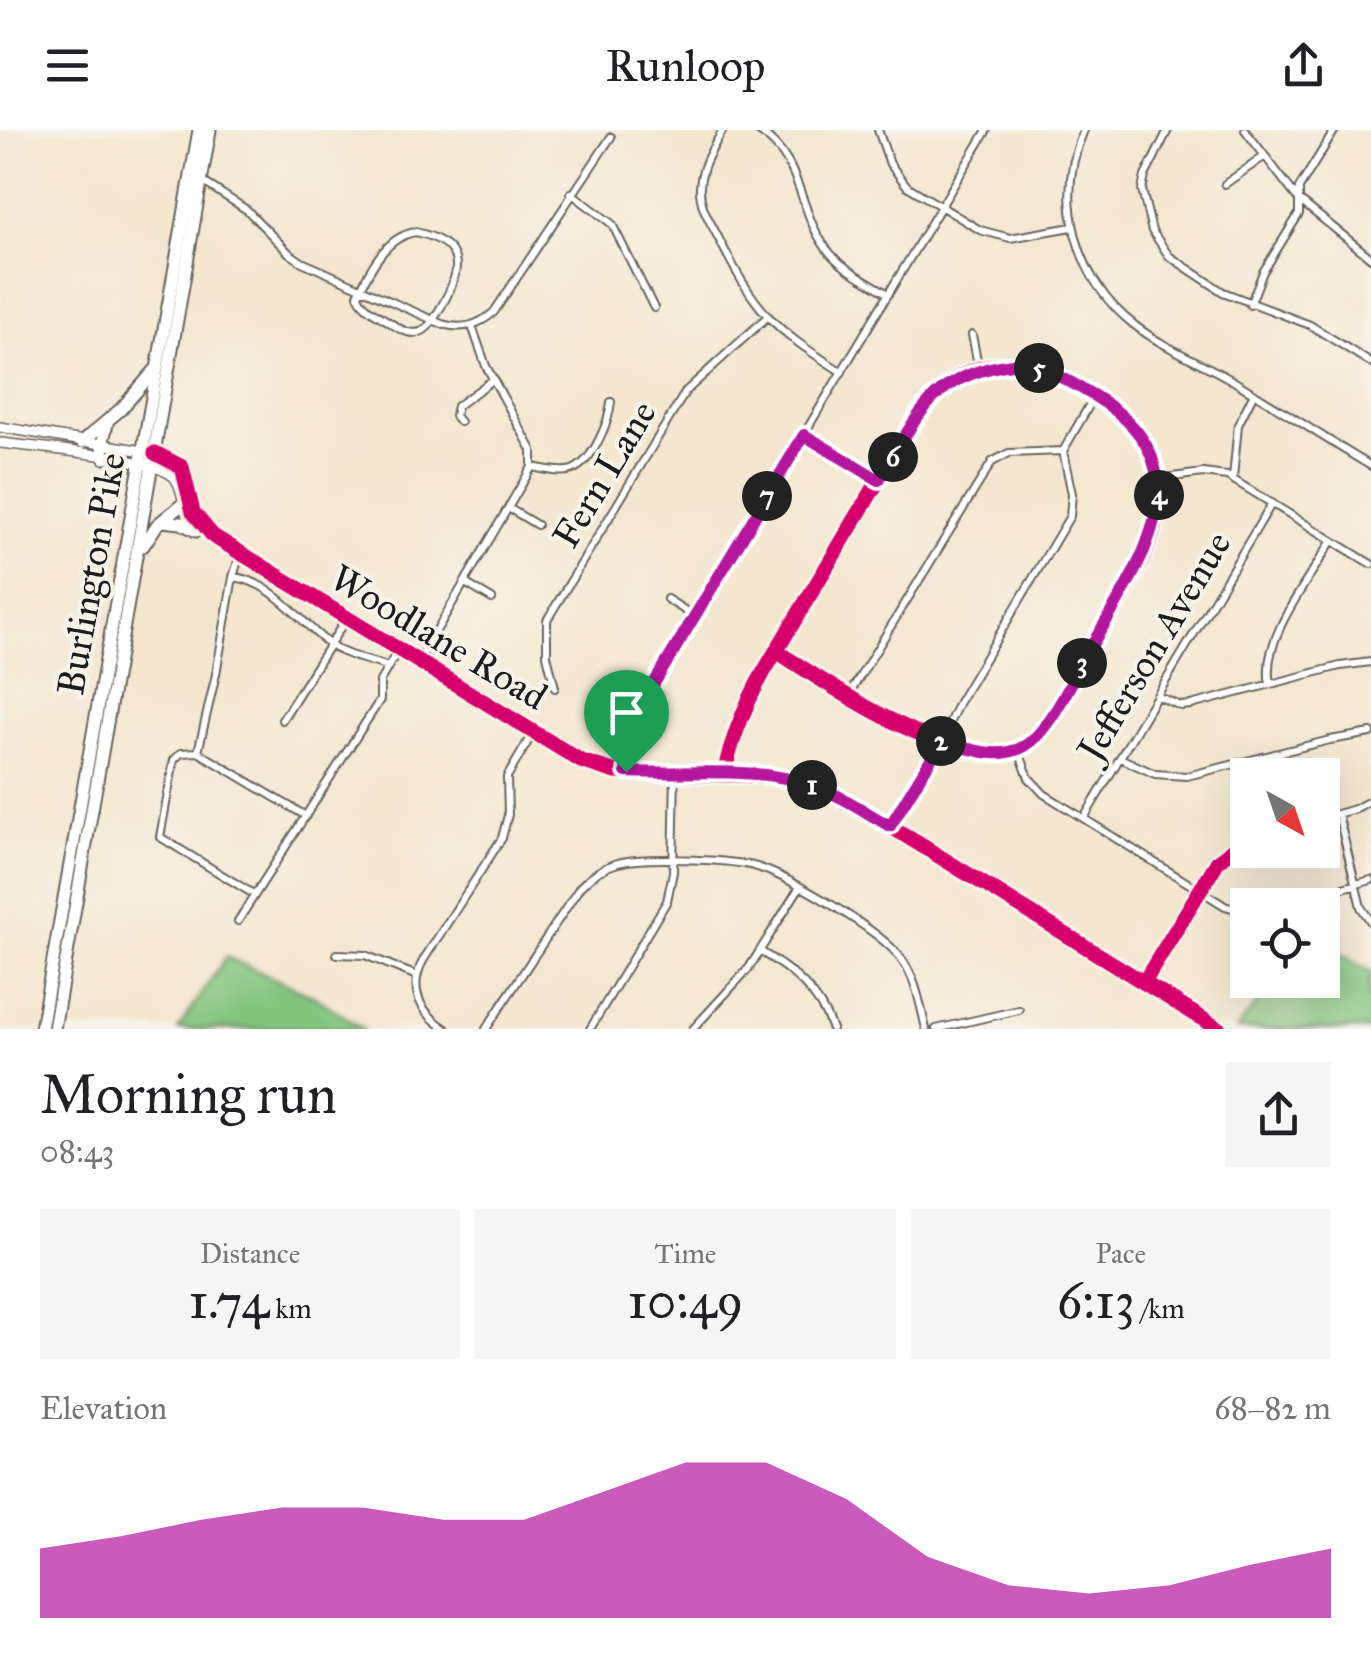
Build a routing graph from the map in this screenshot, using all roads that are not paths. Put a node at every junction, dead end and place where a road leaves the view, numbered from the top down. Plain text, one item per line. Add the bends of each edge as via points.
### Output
1 (198, 130) edge
2 (210, 130) edge
3 (723, 130) edge
4 (757, 130) edge
5 (878, 130) edge
6 (987, 130) edge
7 (1084, 130) edge
8 (1168, 130) edge
9 (1246, 130) edge
10 (1336, 130) edge
11 (610, 137) dead end
12 (1264, 156) junction
13 (201, 180) junction
14 (1225, 184) dead end
15 (571, 193) junction
16 (1298, 198) junction
17 (940, 208) junction
18 (1072, 227) junction
19 (1371, 258) edge
20 (360, 288) junction
21 (888, 294) junction
22 (1250, 305) junction
23 (654, 308) dead end
24 (766, 318) junction
25 (434, 320) junction
26 (472, 326) junction
27 (972, 335) dead end
28 (1371, 363) edge
29 (158, 365) junction
30 (978, 370) junction
31 (842, 372) junction
32 (494, 379) junction
33 (1254, 393) junction
34 (1094, 397) junction
35 (611, 402) dead end
36 (109, 420) junction
37 (460, 422) dead end
38 (0, 427) edge
39 (804, 435) junction
40 (82, 442) junction
41 (0, 443) edge
42 (1063, 451) junction
43 (103, 452) junction
44 (1371, 454) edge
45 (148, 458) junction
46 (1368, 465) edge
47 (532, 467) junction
48 (1157, 478) junction
49 (1233, 478) junction
50 (879, 480) junction
51 (186, 501) junction
52 (1272, 503) junction
53 (510, 509) junction
54 (162, 521) junction
55 (537, 525) dead end
56 (196, 532) junction
57 (1332, 540) junction
58 (222, 543) junction
59 (240, 554) junction
60 (135, 564) junction
61 (1371, 564) edge
62 (233, 578) junction
63 (465, 583) junction
64 (492, 599) dead end
65 (667, 599) dead end
66 (694, 616) junction
67 (346, 619) junction
68 (331, 646) junction
69 (398, 650) junction
70 (776, 651) junction
71 (418, 662) junction
72 (1371, 662) edge
73 (388, 667) junction
74 (623, 679) dead end
75 (1270, 684) junction
76 (555, 688) dead end
77 (648, 694) junction
78 (848, 696) junction
79 (1157, 696) junction
80 (282, 720) dead end
81 (533, 732) junction
82 (1371, 733) edge
83 (942, 741) junction
84 (1018, 749) junction
85 (198, 752) junction
86 (1120, 758) junction
87 (626, 772) junction
88 (676, 773) junction
89 (724, 774) junction
90 (1371, 800) edge
91 (1340, 813) edge
92 (306, 816) junction
93 (1084, 818) junction
94 (1340, 822) edge
95 (890, 826) junction
96 (1230, 850) edge
97 (674, 861) junction
98 (1371, 880) edge
99 (1356, 886) junction
100 (799, 888) junction
101 (1201, 890) junction
102 (1340, 890) edge
103 (255, 895) junction
104 (1230, 908) edge
105 (238, 921) dead end
106 (1371, 922) edge
107 (760, 952) junction
108 (337, 954) dead end
109 (416, 976) junction
110 (1144, 982) junction
111 (1019, 1010) dead end
112 (41, 1029) edge
113 (54, 1029) edge
114 (446, 1029) edge
115 (486, 1029) edge
116 (590, 1029) edge
117 (693, 1029) edge
118 (832, 1029) edge
119 (926, 1029) edge
120 (936, 1029) edge
121 (1219, 1029) edge

1 - 29 highway, Burlington Pike
2 - 13 highway, Burlington Pike
3 - 24 street via 702,172 701,201
4 - 21 street via 788,158 828,251
5 - 17 street via 901,180
6 - 17 street
7 - 18 street via 1071,177
8 - 22 street via 1143,183 1152,231 1179,265
9 - 12 street
10 - 16 street
11 - 15 street
12 - 14 street
12 - 16 street
13 - 20 street via 254,216 295,258
13 - 45 highway, Burlington Pike
15 - 23 street via 612,224
15 - 26 street via 502,301
16 - 19 street
16 - 22 street via 1299,214
17 - 18 street via 1002,238
17 - 21 street
18 - 33 street via 1088,270 1117,310
20 - 25 street
20 - 25 street via 360,302 408,332
20 - 25 street via 397,237 429,236 458,268
21 - 31 street
22 - 28 street via 1310,325
24 - 31 street
24 - 76 street, Fern Lane via 686,391 547,620
25 - 26 street
26 - 32 street
27 - 30 street
29 - 36 highway
29 - 45 highway, Burlington Pike
30 - 34 street via 1036,367
30 - 50 street via 930,399
31 - 39 street
32 - 37 street via 461,402 455,411
32 - 47 street via 532,450
33 - 46 street
33 - 49 street via 1238,425
34 - 42 street
34 - 48 street via 1136,428
35 - 47 street via 609,418 578,466 568,472
36 - 40 highway
36 - 43 highway
38 - 40 street
39 - 50 street
39 - 66 street
40 - 43 street
41 - 43 street
42 - 78 street via 1010,452 992,462
42 - 83 street via 1070,516
43 - 45 street
44 - 46 street
45 - 51 street, Woodlane Road via 177,481
45 - 60 highway, Burlington Pike
45 - 112 highway, Burlington Pike
47 - 53 street
48 - 49 street
48 - 84 street via 1156,522 1142,560 1052,713
49 - 52 street
50 - 70 street
51 - 54 highway
51 - 56 street, Woodlane Road via 186,518
51 - 58 street, Woodlane Road
52 - 57 street
52 - 79 street, Jefferson Avenue
53 - 55 street
53 - 63 street
54 - 56 highway
54 - 60 highway
56 - 58 street, Woodlane Road
57 - 61 street
57 - 75 street via 1273,643 1266,668
58 - 59 street, Woodlane Road
59 - 62 street
59 - 67 street, Woodlane Road
60 - 113 highway, Burlington Pike
62 - 68 street via 296,611
62 - 85 street
63 - 64 street
63 - 71 street
65 - 66 street
66 - 77 street
67 - 68 street
67 - 69 street, Woodlane Road
68 - 73 street
68 - 80 street
69 - 71 street, Woodlane Road
69 - 73 street
70 - 78 street
70 - 89 street via 737,723
71 - 81 street, Woodlane Road
72 - 75 street
73 - 92 street via 380,700
74 - 77 street
75 - 79 street via 1181,706
77 - 87 street via 630,731
78 - 83 street
79 - 86 street, Jefferson Avenue
81 - 87 street, Woodlane Road via 592,766
81 - 109 street via 508,777 506,830
82 - 86 street via 1186,776 1163,776
83 - 84 street via 988,753
83 - 95 street
84 - 93 street via 1033,784
85 - 92 street
85 - 103 street via 174,760 160,836
86 - 93 street, Jefferson Avenue
87 - 88 street, Woodlane Road
88 - 89 street, Woodlane Road
88 - 97 street
89 - 95 street, Woodlane Road via 807,784
90 - 91 street
92 - 103 street
93 - 101 street
94 - 99 street
95 - 110 street, Woodlane Road
96 - 101 street
97 - 100 street via 747,864
97 - 115 street via 626,861 590,877
97 - 116 street via 664,911
98 - 99 street
99 - 102 street
99 - 106 street
100 - 107 street
100 - 119 street via 894,950 912,979
101 - 104 street
101 - 110 street
103 - 105 street
107 - 117 street
107 - 118 street via 804,982
108 - 109 street via 365,955
109 - 114 street via 422,1008
110 - 121 street, Woodlane Road
111 - 120 street

